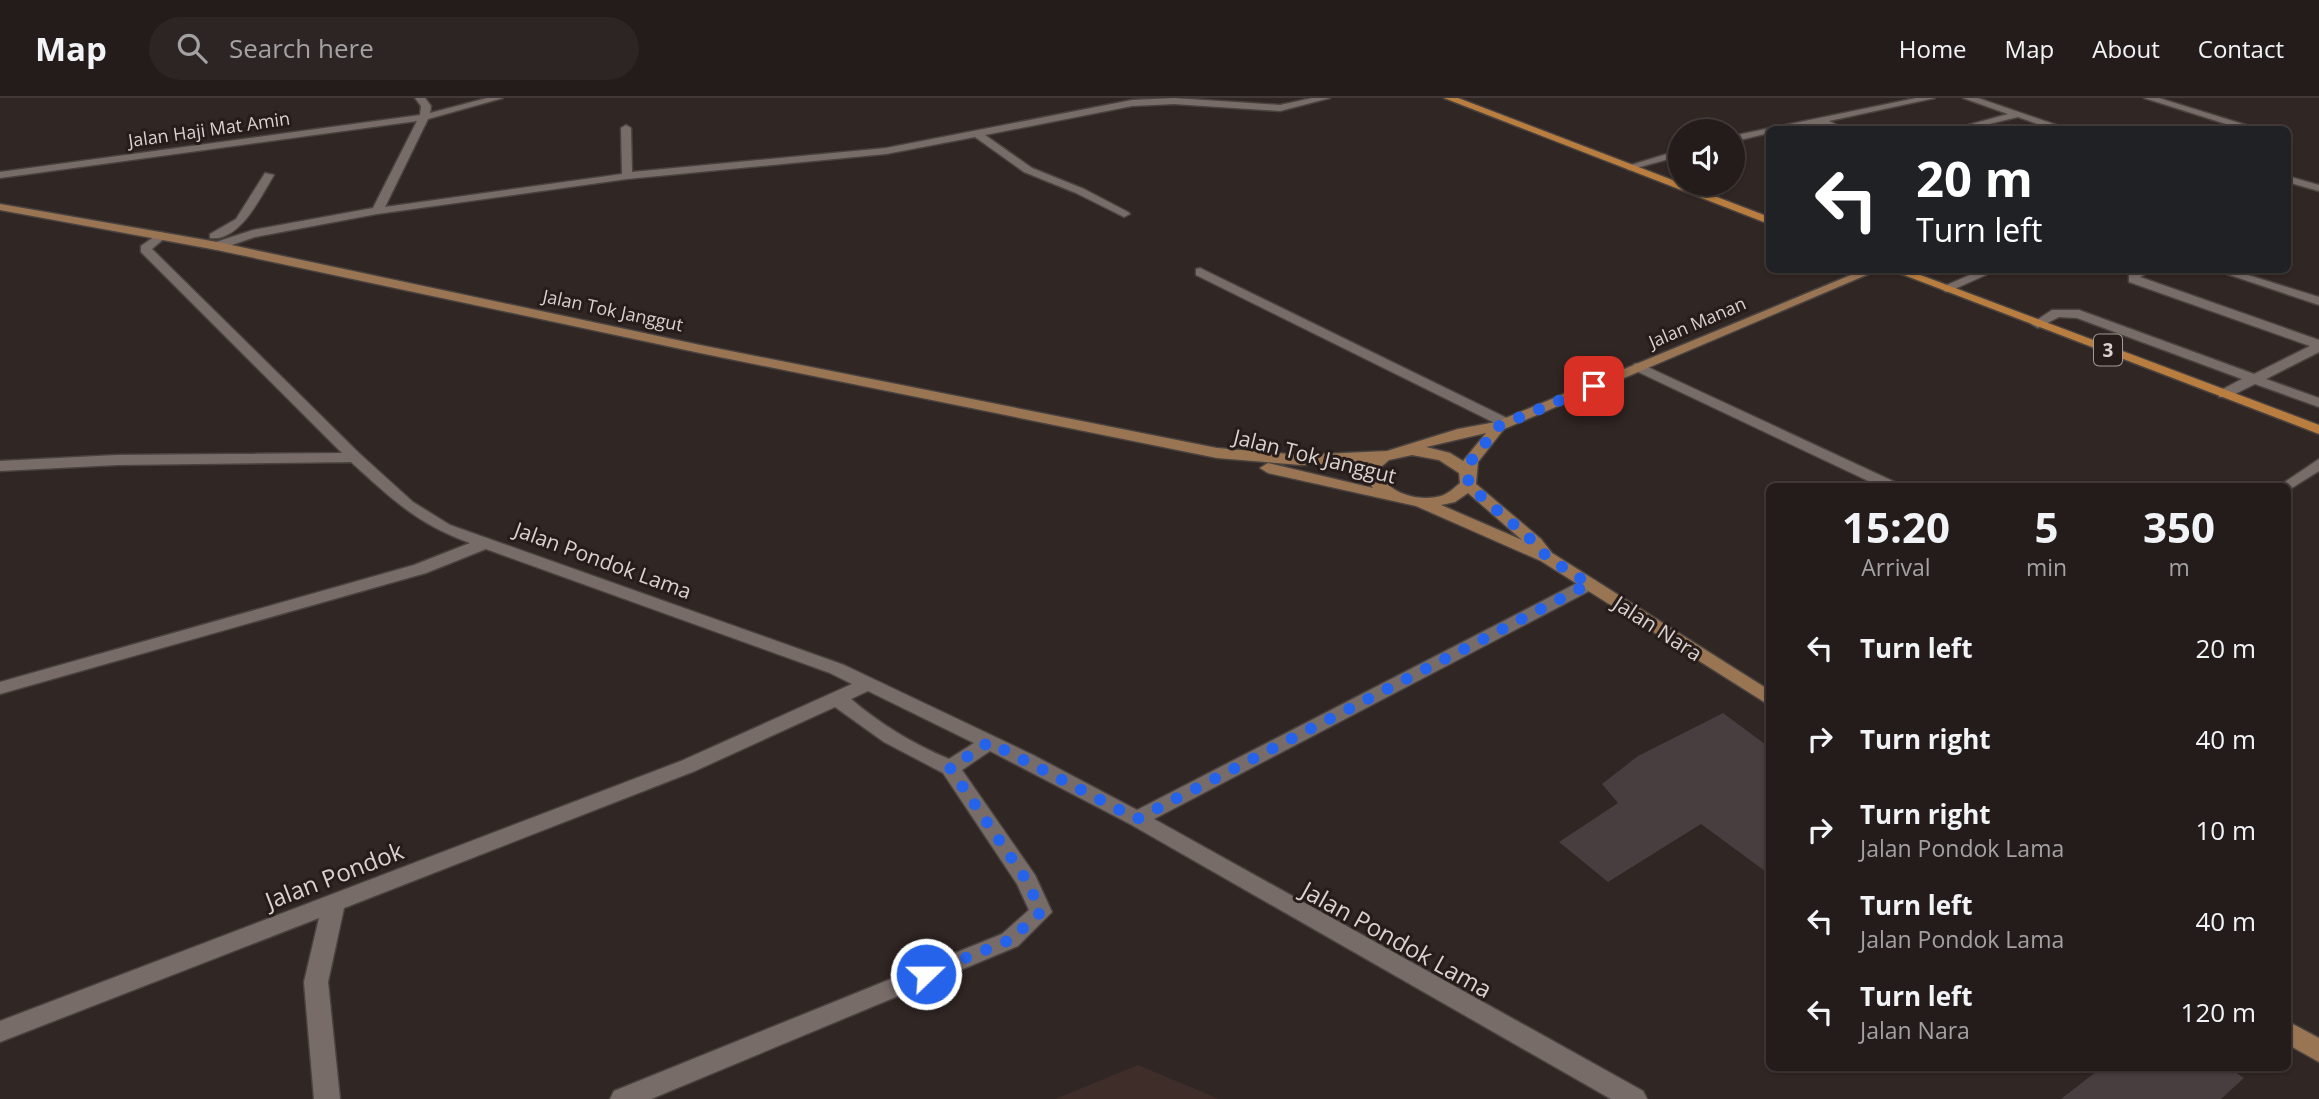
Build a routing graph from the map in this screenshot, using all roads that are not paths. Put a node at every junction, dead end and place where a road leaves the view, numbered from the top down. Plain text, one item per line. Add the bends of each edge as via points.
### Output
1 (420, 98) edge
2 (498, 98) edge
3 (1325, 98) edge
4 (1449, 98) edge
5 (1930, 98) edge
6 (1968, 98) edge
7 (2149, 98) edge
8 (2019, 114) junction
9 (424, 117) junction
10 (1816, 120) junction
11 (1789, 126) edge
12 (1832, 126) edge
13 (1976, 126) edge
14 (2054, 126) edge
15 (2244, 126) edge
16 (626, 128) dead end
17 (1766, 131) edge
18 (975, 132) junction
19 (1745, 136) edge
20 (1668, 156) edge
21 (1629, 167) junction
22 (0, 175) edge
23 (269, 176) dead end
24 (627, 176) junction
25 (2291, 180) edge
26 (2319, 188) edge
27 (0, 207) edge
28 (377, 211) junction
29 (1124, 214) dead end
30 (1766, 219) edge
31 (161, 236) junction
32 (199, 243) junction
33 (217, 246) junction
34 (1200, 272) dead end
35 (1864, 273) edge
36 (1905, 273) edge
37 (1984, 273) edge
38 (2138, 273) edge
39 (2230, 273) edge
40 (1946, 288) junction
41 (2319, 301) edge
42 (2038, 324) junction
43 (2319, 346) edge
44 (1639, 367) junction
45 (2253, 378) junction
46 (2224, 394) junction
47 (2319, 403) edge
48 (1502, 425) junction
49 (2319, 430) edge
50 (1217, 453) junction
51 (1391, 453) junction
52 (355, 457) junction
53 (2319, 464) edge
54 (0, 466) edge
55 (1468, 481) junction
56 (1885, 483) edge
57 (2291, 483) edge
58 (1411, 501) junction
59 (485, 543) junction
60 (1547, 557) junction
61 (1589, 584) junction
62 (868, 684) junction
63 (0, 688) edge
64 (1766, 697) edge
65 (837, 698) junction
66 (989, 742) junction
67 (950, 768) junction
68 (1137, 819) junction
69 (334, 903) junction
70 (0, 1032) edge
71 (2291, 1034) edge
72 (2319, 1051) edge
73 (327, 1099) edge
74 (623, 1099) edge
75 (1634, 1099) edge

1 - 9 street via 426,106
2 - 9 street, Jalan Haji Mat Amin
3 - 18 street via 1280,107 1132,103
4 - 21 main road
5 - 10 street
6 - 8 street
7 - 15 street
8 - 13 street
8 - 14 street
9 - 22 street, Jalan Haji Mat Amin
9 - 28 street
10 - 11 street
10 - 12 street
16 - 24 street
17 - 19 street
18 - 24 street via 863,154
18 - 29 street via 1028,170
20 - 21 street
21 - 30 main road
23 - 32 street via 240,221
24 - 28 street
25 - 26 street
27 - 31 main road, Jalan Tok Janggut
28 - 33 street via 253,234
31 - 32 main road, Jalan Tok Janggut
31 - 52 street, Jalan Pondok Lama via 145,249
32 - 33 main road, Jalan Tok Janggut
33 - 50 main road, Jalan Tok Janggut
34 - 48 street
35 - 44 main road, Jalan Manan
36 - 40 main road, 3
37 - 40 street
38 - 43 street via 2133,279
39 - 41 street
40 - 42 main road, 3
42 - 45 street via 2057,313 2079,313
42 - 46 main road, 3
43 - 45 street
44 - 48 main road, Jalan Manan
44 - 56 street
45 - 46 street
45 - 47 street
46 - 49 main road, 3
48 - 51 main road, Jalan Manan
48 - 55 main road, Jalan Manan via 1470,462
50 - 51 main road, Jalan Tok Janggut via 1339,462
50 - 58 main road, Jalan Tok Janggut
51 - 55 main road, Jalan Nara via 1442,455 1464,468
51 - 58 main road via 1370,469 1371,477 1387,494
52 - 54 street
52 - 59 street, Jalan Pondok Lama via 407,505 444,528
53 - 57 street
55 - 58 main road via 1462,493 1451,499
55 - 60 main road, Jalan Nara
58 - 60 main road, Jalan Nara
59 - 62 street, Jalan Pondok Lama via 800,654
59 - 63 street via 420,569
60 - 61 main road, Jalan Nara
61 - 64 main road, Jalan Nara
61 - 68 street
62 - 65 street, Jalan Pondok
62 - 66 street, Jalan Pondok Lama
65 - 67 street via 860,719 912,752
65 - 69 street, Jalan Pondok via 688,766
66 - 67 street
66 - 68 street, Jalan Pondok Lama
67 - 74 street via 1027,881 1041,912 1010,940
68 - 75 street, Jalan Pondok Lama
69 - 70 street, Jalan Pondok
69 - 73 street via 316,982
71 - 72 main road

